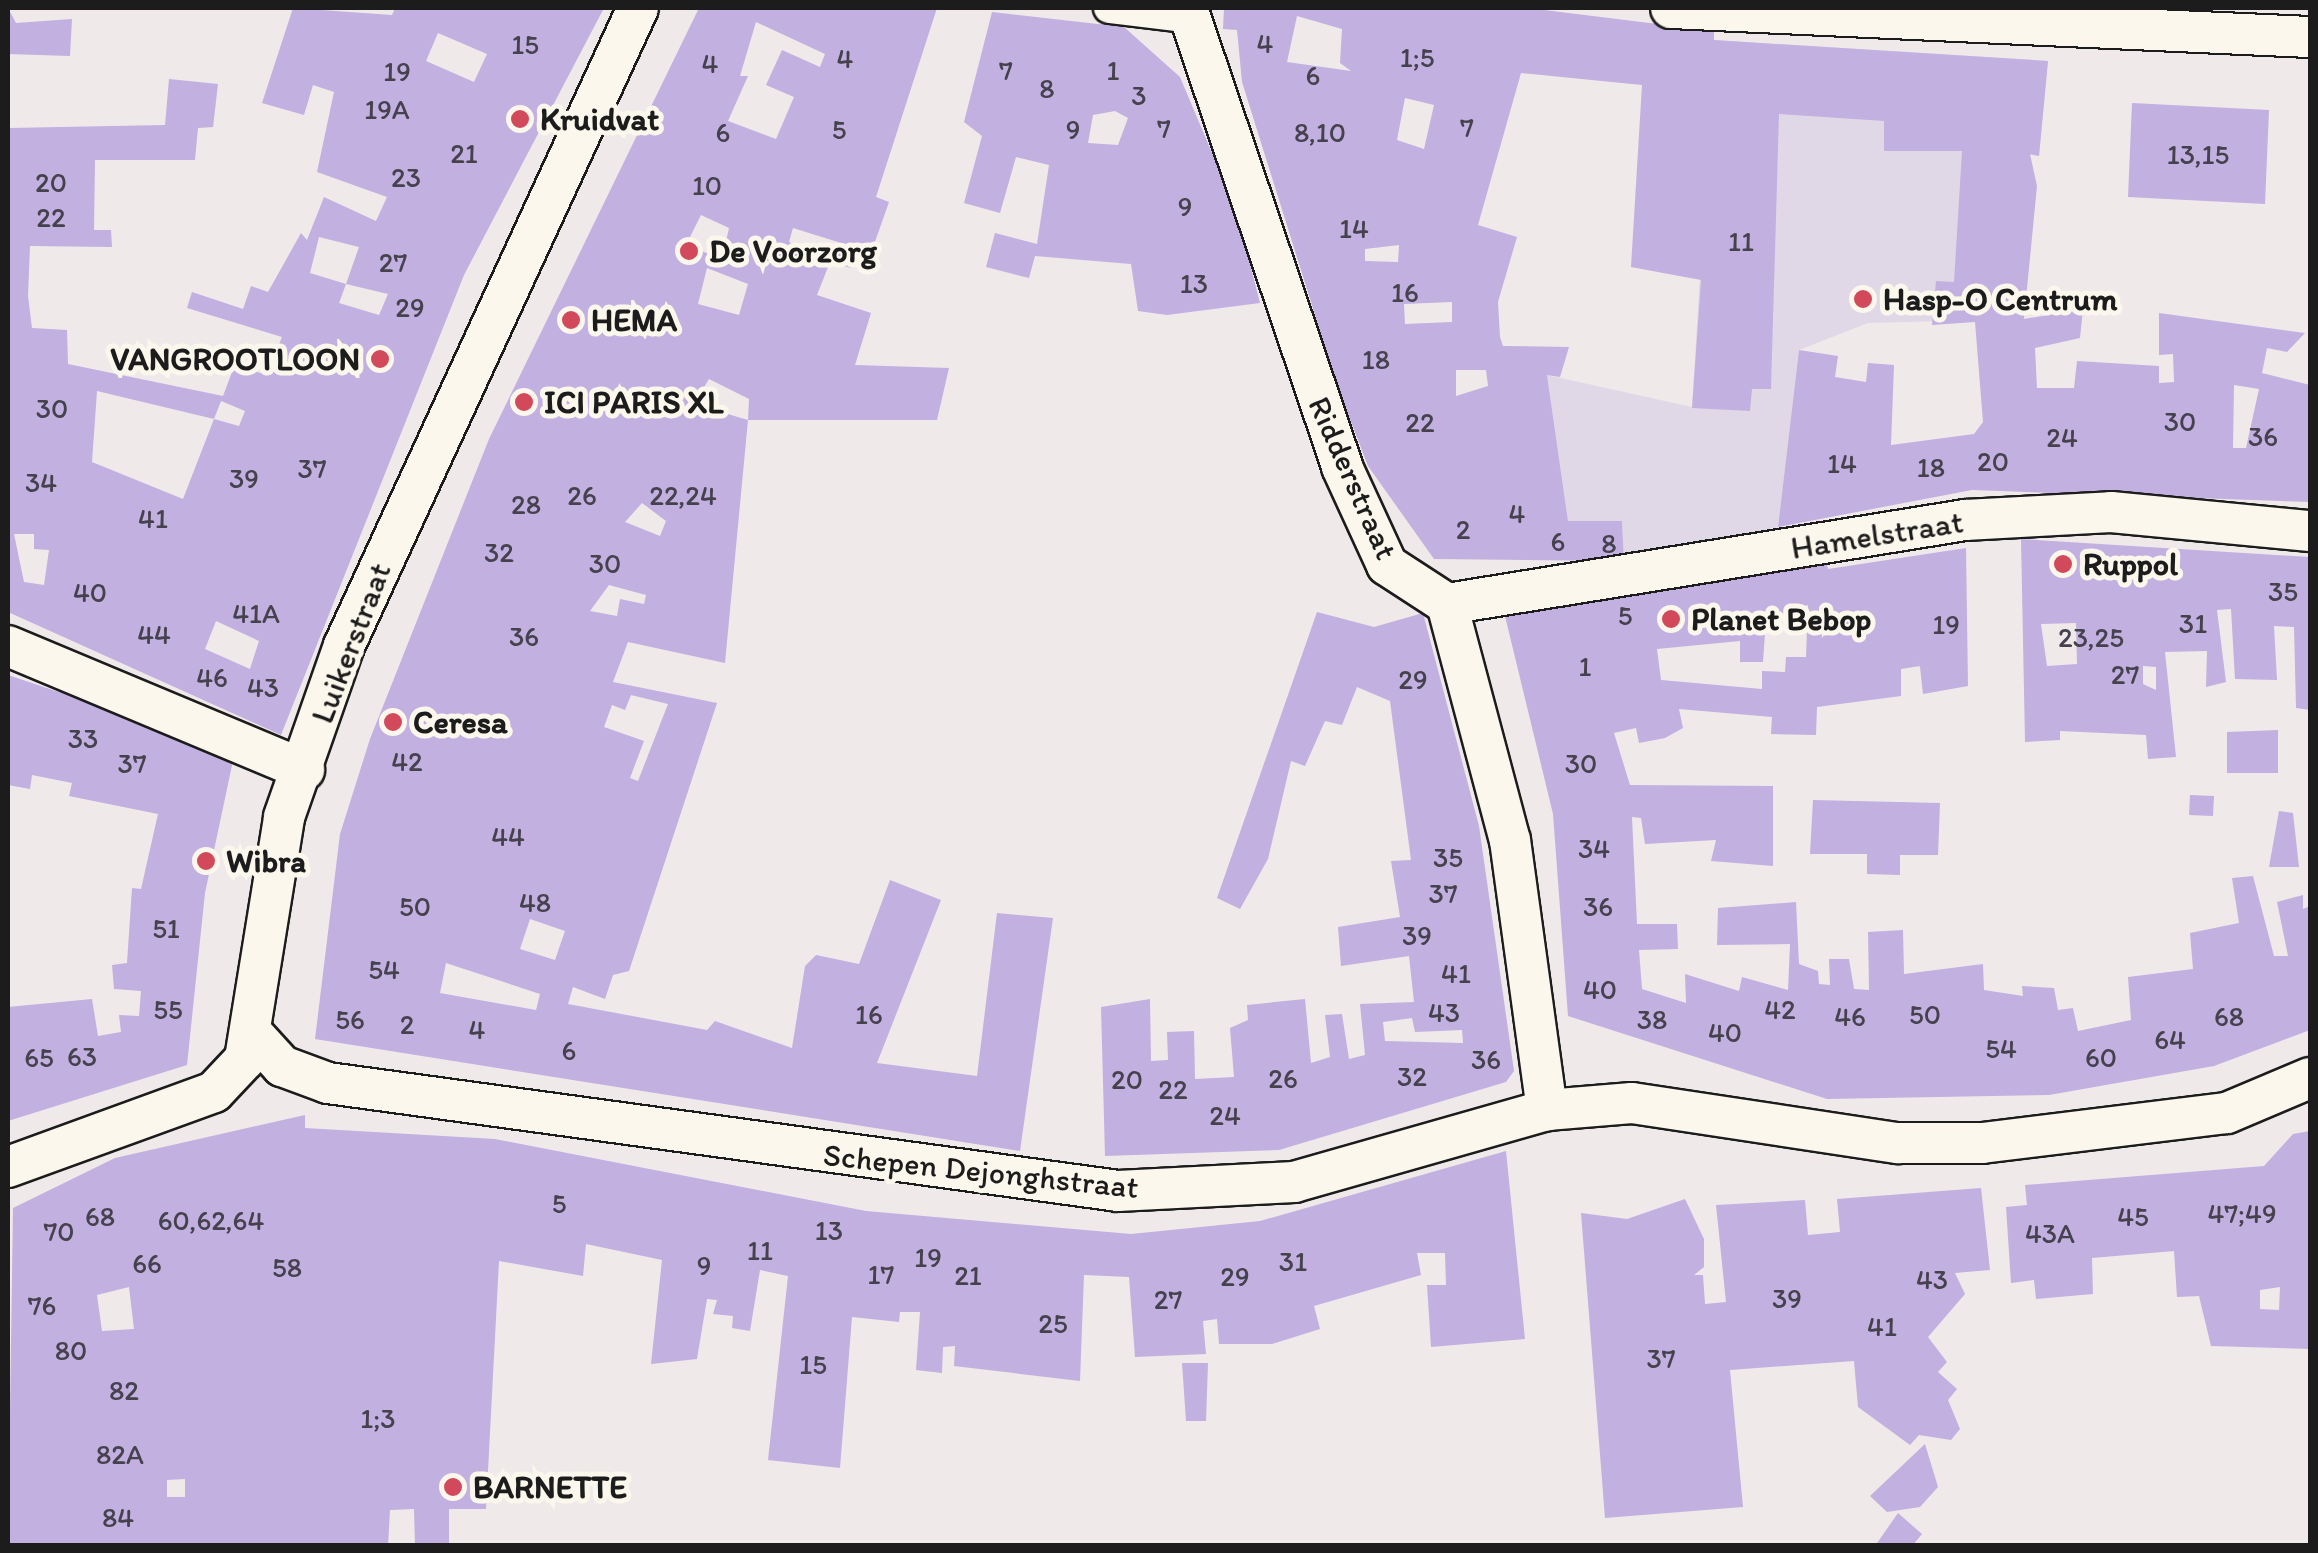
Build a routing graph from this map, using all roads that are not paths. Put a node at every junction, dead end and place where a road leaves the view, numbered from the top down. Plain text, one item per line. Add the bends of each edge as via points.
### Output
1 (638, 8) edge
2 (1109, 8) edge
3 (1671, 8) edge
4 (1186, 12) edge
5 (2310, 37) edge
6 (2310, 531) edge
7 (1447, 604) junction
8 (8, 646) edge
9 (304, 770) junction
10 (252, 1033) junction
11 (2310, 1078) edge
12 (1548, 1110) junction
13 (8, 1167) edge

1 - 9 street, Luikerstraat via 344,646
2 - 4 street
3 - 5 street
4 - 7 street, Ridderstraat via 1303,366 1388,565
6 - 7 street, Hamelstraat via 2111,512 1965,520
7 - 12 street via 1510,840
8 - 9 street
9 - 10 street, Luikerstraat via 284,816
10 - 12 street, Schepen Dejonghstraat via 282,1066 328,1083 1118,1191 1294,1182
10 - 13 street, Luikerstraat via 245,1059 214,1092
11 - 12 street, Schepen Dejonghstraat via 2227,1113 1982,1143 1898,1143 1632,1103

